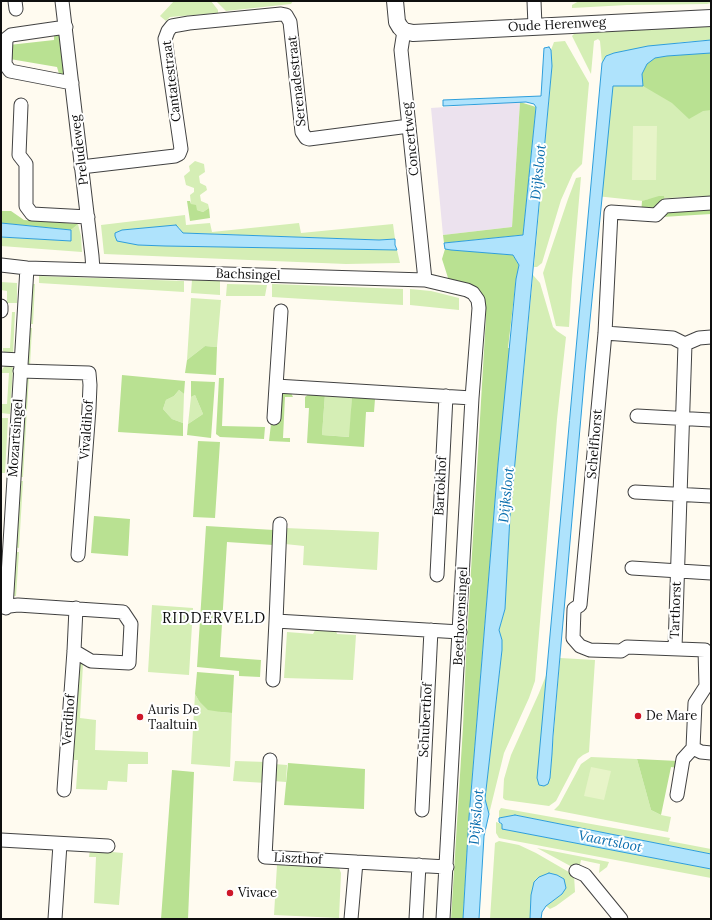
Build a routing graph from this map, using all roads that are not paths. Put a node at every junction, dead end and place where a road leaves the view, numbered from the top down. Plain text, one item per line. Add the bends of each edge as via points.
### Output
1 (62, 1) edge
2 (395, 1) edge
3 (534, 1) edge
4 (286, 15) joint
5 (711, 18) edge
6 (535, 26) junction
7 (66, 27) junction
8 (404, 30) junction
9 (72, 82) junction
10 (20, 105) dead end
11 (409, 126) junction
12 (82, 167) junction
13 (711, 203) edge
14 (88, 217) junction
15 (1, 265) edge
16 (26, 268) junction
17 (93, 270) junction
18 (425, 280) junction
19 (1, 306) edge
20 (1, 311) edge
21 (281, 311) dead end
22 (478, 313) joint
23 (605, 333) junction
24 (711, 337) edge
25 (685, 344) junction
26 (1, 359) edge
27 (20, 366) junction
28 (276, 386) junction
29 (446, 396) junction
30 (472, 398) junction
31 (638, 416) dead end
32 (274, 418) dead end
33 (683, 418) junction
34 (711, 420) edge
35 (635, 492) dead end
36 (681, 495) junction
37 (711, 496) edge
38 (280, 524) dead end
39 (78, 555) dead end
40 (632, 568) dead end
41 (677, 571) junction
42 (711, 573) edge
43 (437, 575) dead end
44 (3, 608) edge
45 (76, 608) junction
46 (276, 621) junction
47 (431, 630) junction
48 (460, 632) junction
49 (675, 648) junction
50 (74, 651) junction
51 (273, 680) dead end
52 (693, 748) junction
53 (711, 753) edge
54 (270, 760) dead end
55 (64, 790) dead end
56 (677, 795) dead end
57 (422, 810) dead end
58 (1, 840) edge
59 (60, 844) junction
60 (108, 846) dead end
61 (356, 862) junction
62 (419, 865) junction
63 (447, 867) junction
64 (576, 871) dead end
65 (55, 919) edge
66 (351, 919) edge
67 (416, 919) edge
68 (443, 919) edge
69 (622, 919) edge

1 - 7 street, Preludeweg
2 - 8 street via 397,22
3 - 6 street
4 - 11 street, Serenadestraat via 290,22 302,132 306,138
4 - 12 street, Cantatestraat via 172,26 165,39 181,149 179,154
5 - 6 street, Oude Herenweg
6 - 8 street, Oude Herenweg via 413,33
7 - 9 street, Preludeweg
7 - 9 street via 11,35 6,39 5,64 10,70
8 - 11 street, Concertweg via 400,50
9 - 12 street, Preludeweg
10 - 14 street via 19,155 26,164 26,206 32,214
11 - 18 street, Concertweg
12 - 14 street, Preludeweg
13 - 23 street, Schelfhorst via 665,206 656,215 611,212
14 - 17 street, Preludeweg
15 - 16 street, Bachsingel
16 - 17 street, Bachsingel
16 - 27 street, Mozartsingel
17 - 18 street, Bachsingel
18 - 22 street, Bachsingel via 473,293 478,300
19 - 20 street
21 - 28 street
22 - 30 street, Beethovensingel
23 - 25 street via 673,338
23 - 49 street, Schelfhorst via 580,605 574,609 573,638 580,646 590,650 621,651 628,647
24 - 25 street via 699,338
25 - 33 street, Tarthorst
26 - 27 street
27 - 39 street, Vivaldihof via 89,374
27 - 44 street, Mozartsingel
28 - 29 street
28 - 32 street
29 - 30 street
29 - 43 street, Bartokhof
30 - 48 street, Beethovensingel
31 - 33 street
33 - 34 street
33 - 36 street, Tarthorst
35 - 36 street
36 - 37 street
36 - 41 street, Tarthorst
38 - 46 street
40 - 41 street, Tarthorst
41 - 42 street, Tarthorst
41 - 49 street, Tarthorst
44 - 45 street via 18,605
45 - 50 street, Verdihof
45 - 50 street via 123,612 131,624 129,662 91,661
46 - 47 street
46 - 51 street
47 - 48 street
47 - 57 street, Schuberthof
48 - 63 street, Beethovensingel
49 - 52 street, Schelfhorst via 705,650 706,686 695,703
50 - 55 street, Verdihof
52 - 53 street
52 - 56 street via 683,759
54 - 61 street, Liszthof via 265,857
58 - 59 street
59 - 60 street
59 - 65 street
61 - 62 street, Liszthof
61 - 66 street
62 - 63 street, Liszthof
62 - 67 street
63 - 68 street, Beethovensingel
64 - 69 street via 585,875

